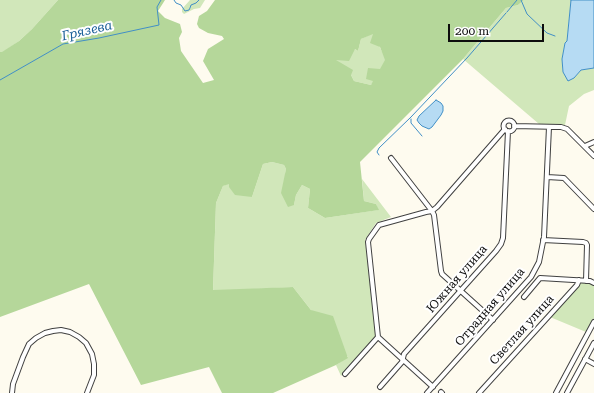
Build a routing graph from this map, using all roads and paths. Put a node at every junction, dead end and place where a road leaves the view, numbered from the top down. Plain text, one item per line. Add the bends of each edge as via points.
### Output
1 (514, 126) junction
2 (549, 128) junction
3 (506, 130) junction
4 (594, 142) edge
5 (585, 146) junction
6 (594, 156) edge
7 (391, 158) dead end
8 (547, 177) junction
9 (594, 209) edge
10 (432, 210) junction
11 (544, 240) junction
12 (579, 280) junction
13 (586, 281) junction
14 (594, 283) edge
15 (461, 290) junction
16 (524, 297) dead end
17 (493, 320) junction
18 (594, 322) edge
19 (378, 338) junction
20 (594, 343) edge
21 (402, 359) junction
22 (585, 359) junction
23 (594, 364) edge
24 (345, 374) dead end
25 (380, 387) dead end
26 (433, 387) junction
27 (12, 393) edge
28 (87, 393) edge
29 (427, 393) edge
30 (479, 393) edge
31 (556, 393) edge
32 (567, 393) edge

1 - 2 street
1 - 3 street via 513,129
1 - 3 street via 512,121 507,121 503,124
2 - 5 street via 567,128
2 - 8 street, Отрадная улица
3 - 10 street
3 - 15 street, Южная улица via 503,238 496,251
4 - 5 street
5 - 6 street
7 - 10 street
8 - 9 street via 564,178
8 - 11 street, Отрадная улица
10 - 15 street via 442,274
10 - 19 street via 379,225 370,237 368,242
11 - 13 street via 586,243
11 - 17 street, Отрадная улица via 539,262 531,277
12 - 13 street
12 - 16 street via 540,278
12 - 30 street, Светлая улица
13 - 14 street
15 - 17 street
15 - 21 street, Южная улица
17 - 26 street, Отрадная улица
18 - 31 street
19 - 21 street
19 - 24 street
20 - 22 street
21 - 25 street, Южная улица
21 - 26 street
22 - 23 street
22 - 32 street
26 - 29 street, Отрадная улица
27 - 28 street via 13,384 29,344 45,333 61,330 79,337 92,354 94,375

